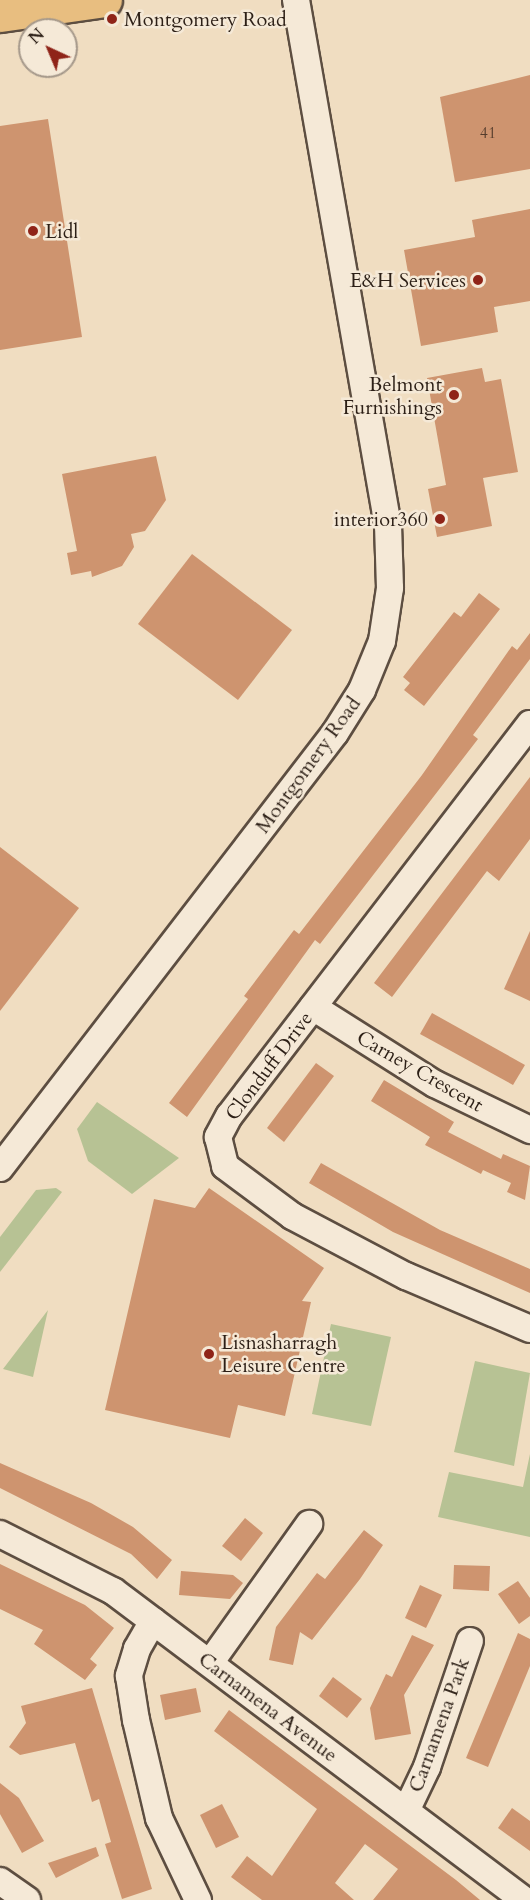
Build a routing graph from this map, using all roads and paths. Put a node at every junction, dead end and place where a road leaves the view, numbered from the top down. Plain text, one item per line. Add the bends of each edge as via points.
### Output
1 (105, 0) edge
2 (296, 0) edge
3 (0, 15) edge
4 (530, 724) edge
5 (313, 1007) junction
6 (530, 1130) edge
7 (0, 1168) edge
8 (530, 1329) edge
9 (309, 1524) dead end
10 (0, 1534) edge
11 (153, 1621) junction
12 (470, 1641) dead end
13 (210, 1663) junction
14 (407, 1809) junction
15 (0, 1881) edge
16 (27, 1900) edge
17 (198, 1900) edge
18 (524, 1900) edge

1 - 3 main road
2 - 7 street, Montgomery Road via 388,526 390,588 382,641 362,690 335,733
4 - 5 street, Clonduff Drive
5 - 6 street, Carney Crescent via 435,1084
5 - 8 street, Clonduff Drive via 229,1116 218,1137 225,1166 292,1216 406,1276
9 - 13 street
10 - 11 street, Carnamena Avenue via 74,1568
11 - 13 street, Carnamena Avenue
11 - 17 street via 137,1649 129,1676 136,1720 159,1818
12 - 14 street, Carnamena Park via 427,1767
13 - 14 street, Carnamena Avenue
14 - 18 street, Carnamena Avenue
15 - 16 street

